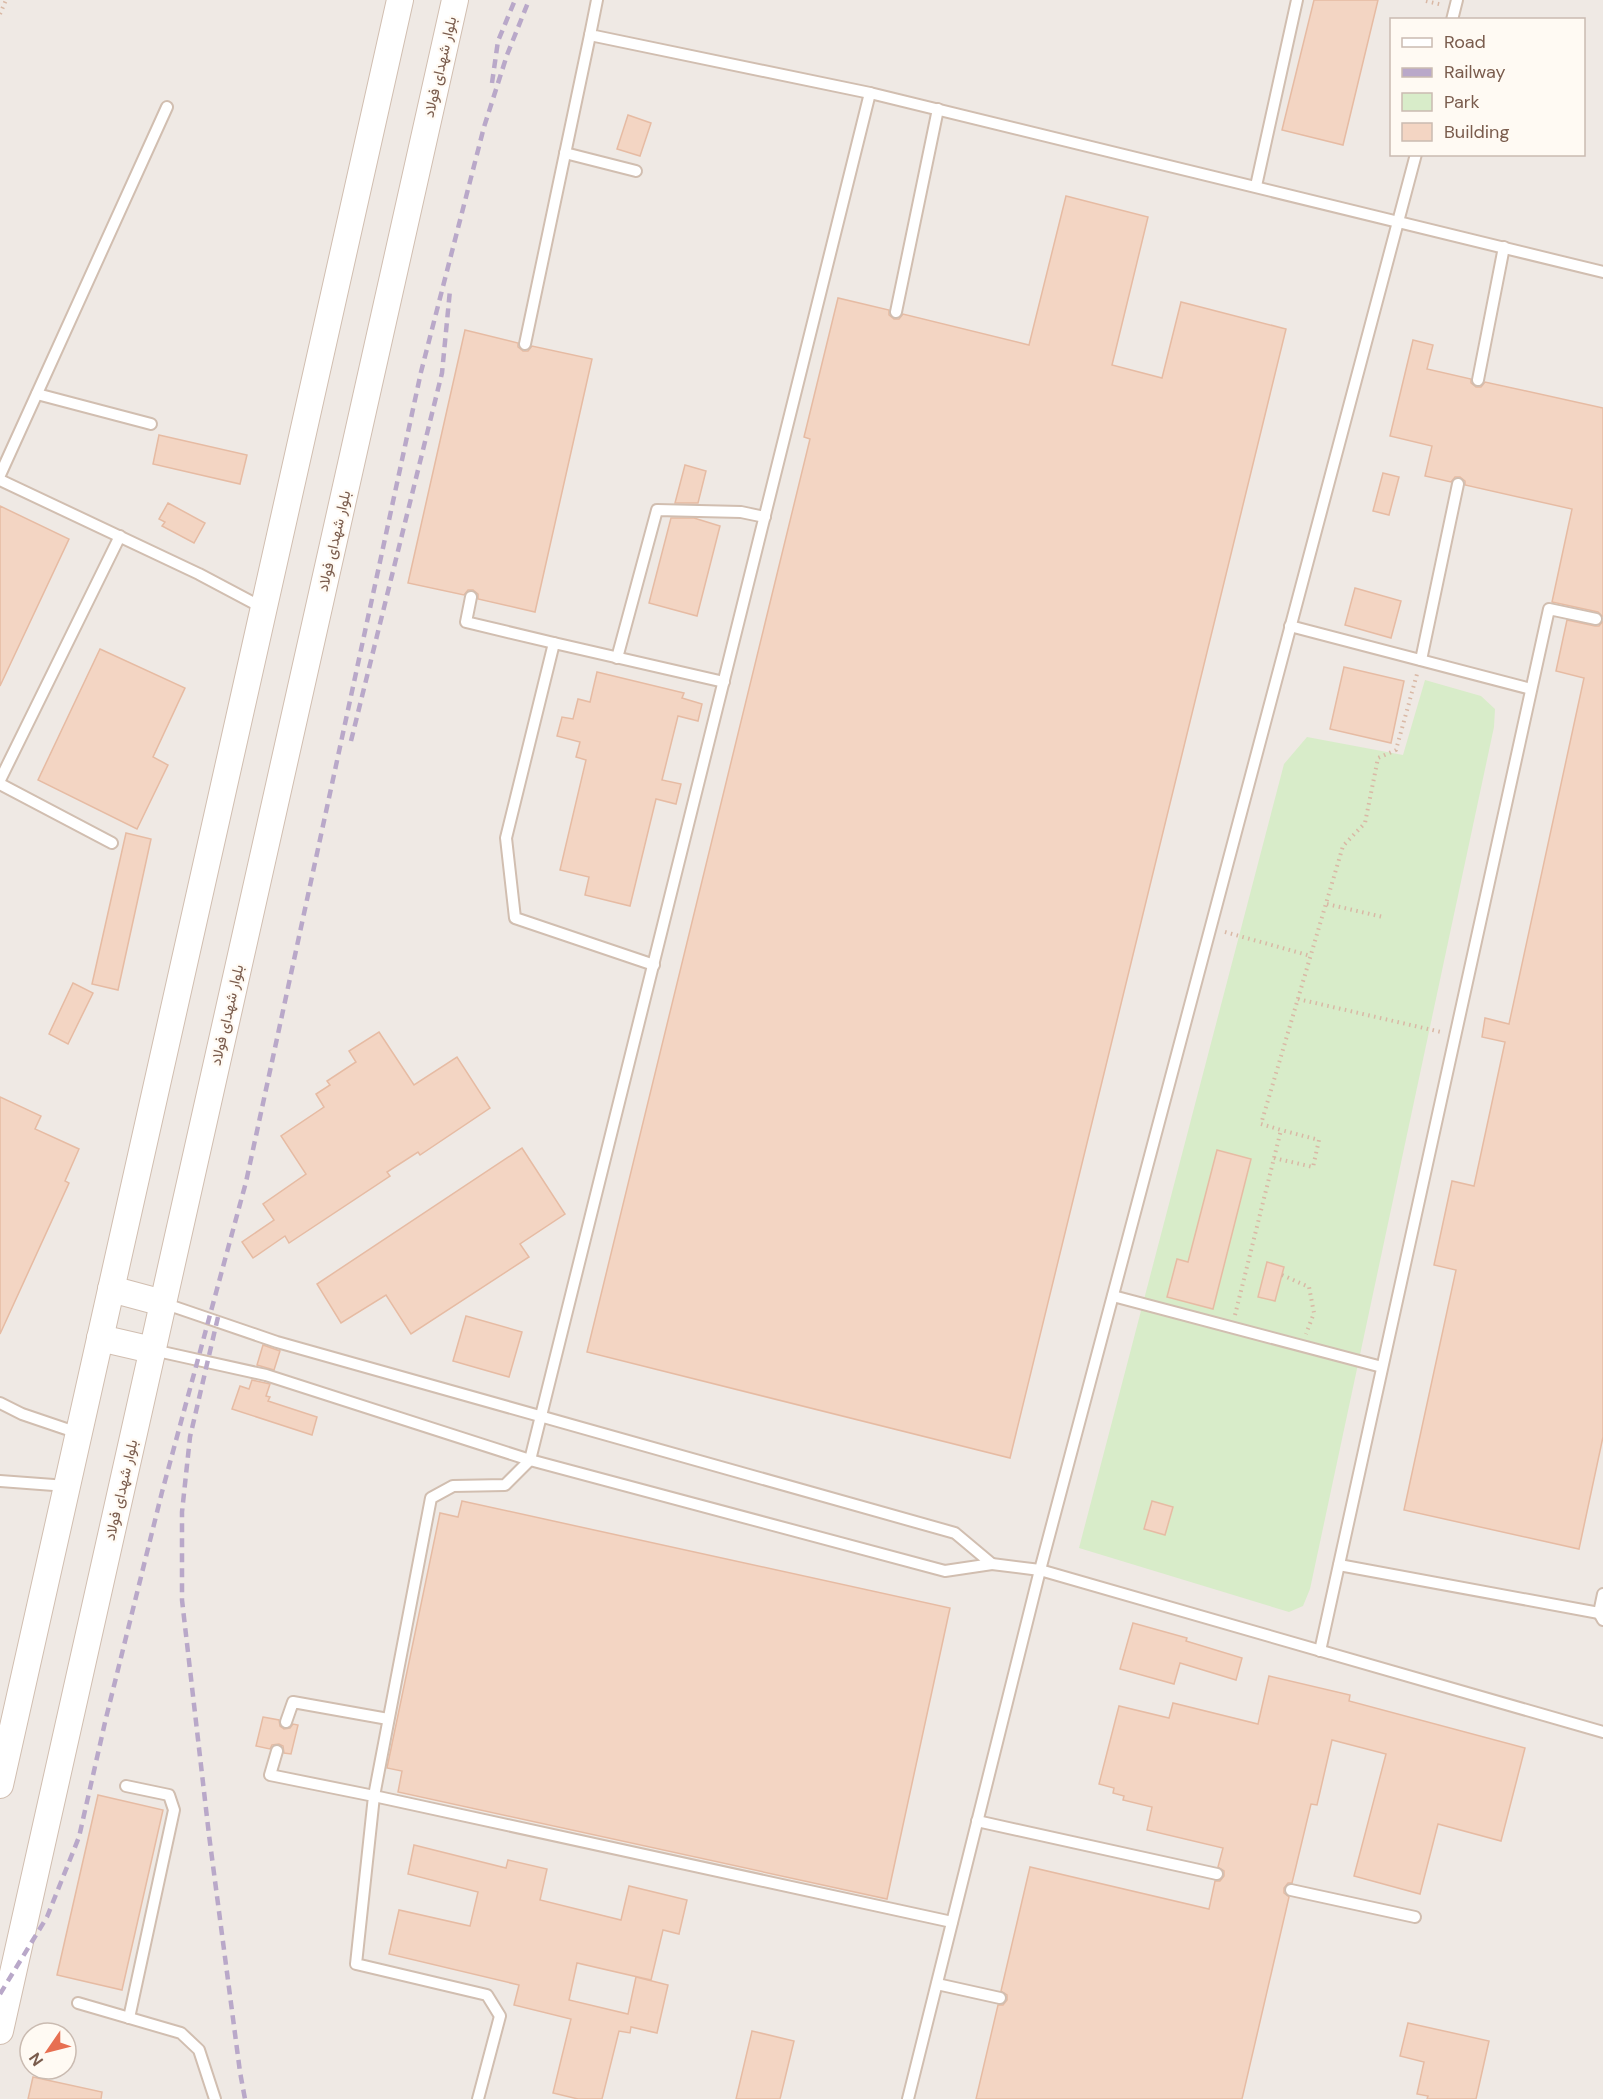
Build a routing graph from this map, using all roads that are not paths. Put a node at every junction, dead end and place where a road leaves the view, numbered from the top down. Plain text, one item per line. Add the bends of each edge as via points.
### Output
1 (399, 0) edge
2 (455, 0) edge
3 (597, 0) edge
4 (1297, 0) edge
5 (1457, 0) edge
6 (1452, 18) edge
7 (590, 35) junction
8 (870, 93) junction
9 (167, 107) dead end
10 (938, 109) junction
11 (565, 153) junction
12 (1415, 156) edge
13 (636, 171) dead end
14 (1256, 186) junction
15 (1398, 221) junction
16 (1504, 247) junction
17 (1603, 272) edge
18 (896, 312) dead end
19 (525, 344) dead end
20 (1478, 380) dead end
21 (37, 394) junction
22 (152, 424) dead end
23 (0, 475) edge
24 (0, 480) edge
25 (1458, 484) dead end
26 (765, 517) junction
27 (120, 536) junction
28 (471, 597) dead end
29 (263, 608) junction
30 (1596, 620) dead end
31 (1290, 626) junction
32 (554, 643) junction
33 (617, 658) junction
34 (1421, 660) junction
35 (724, 682) junction
36 (1531, 689) junction
37 (0, 782) edge
38 (112, 843) dead end
39 (654, 965) junction
40 (111, 1289) junction
41 (1113, 1296) junction
42 (163, 1303) junction
43 (100, 1338) junction
44 (152, 1350) junction
45 (1383, 1367) junction
46 (0, 1404) edge
47 (541, 1416) junction
48 (79, 1433) junction
49 (530, 1460) junction
50 (0, 1481) edge
51 (67, 1486) junction
52 (992, 1564) junction
53 (1339, 1565) junction
54 (1040, 1570) junction
55 (1603, 1594) edge
56 (1601, 1617) edge
57 (1320, 1651) junction
58 (388, 1719) junction
59 (286, 1722) dead end
60 (1603, 1732) edge
61 (277, 1751) dead end
62 (0, 1785) edge
63 (126, 1786) dead end
64 (374, 1796) junction
65 (977, 1821) junction
66 (1217, 1874) dead end
67 (1291, 1890) dead end
68 (1415, 1917) dead end
69 (952, 1922) junction
70 (937, 1984) junction
71 (1000, 1998) dead end
72 (78, 2003) dead end
73 (129, 2018) junction
74 (0, 2031) edge
75 (215, 2099) edge
76 (478, 2099) edge
77 (908, 2099) edge

1 - 29 street
2 - 42 street, بلوار شهدای فولاد
3 - 7 lane
4 - 14 lane
5 - 6 lane
7 - 8 lane
7 - 11 lane
8 - 10 lane
8 - 26 lane
9 - 21 lane
10 - 14 lane
10 - 18 lane
11 - 13 lane
11 - 19 lane
12 - 15 lane
14 - 15 lane
15 - 16 lane
15 - 31 lane
16 - 17 lane
16 - 20 lane
21 - 22 lane
21 - 23 lane
24 - 27 lane
25 - 34 lane
26 - 33 lane via 741,512 657,510
26 - 35 lane
27 - 29 lane
27 - 37 lane
28 - 32 lane via 466,622
29 - 40 street
30 - 36 lane via 1549,609
31 - 34 lane
31 - 41 lane
32 - 33 lane
32 - 39 lane via 506,838 515,918
33 - 35 lane
34 - 36 lane
35 - 39 lane
36 - 45 lane
37 - 38 lane
39 - 47 lane
40 - 42 street
40 - 43 street
41 - 45 lane
41 - 54 lane
42 - 44 street, بلوار شهدای فولاد
42 - 47 lane via 278,1342
43 - 44 street
43 - 48 street
44 - 49 lane via 266,1375
44 - 74 street, بلوار شهدای فولاد
45 - 53 lane
46 - 48 lane
47 - 49 lane
47 - 52 lane via 955,1533
48 - 51 street
49 - 52 lane via 945,1571
49 - 58 lane via 505,1485 453,1486 431,1498
50 - 51 lane
51 - 62 street
52 - 54 lane
53 - 56 lane
53 - 57 lane
54 - 57 lane
54 - 65 lane
55 - 56 lane
57 - 60 lane
58 - 59 lane via 293,1702
58 - 64 lane
61 - 64 lane via 270,1775
63 - 73 lane via 169,1795 174,1810
64 - 69 lane
64 - 76 lane via 356,1964 487,1995 500,2016
65 - 66 lane
65 - 69 lane
67 - 68 lane
69 - 70 lane
70 - 71 lane
70 - 77 lane
72 - 73 lane
73 - 75 lane via 181,2033 199,2050

